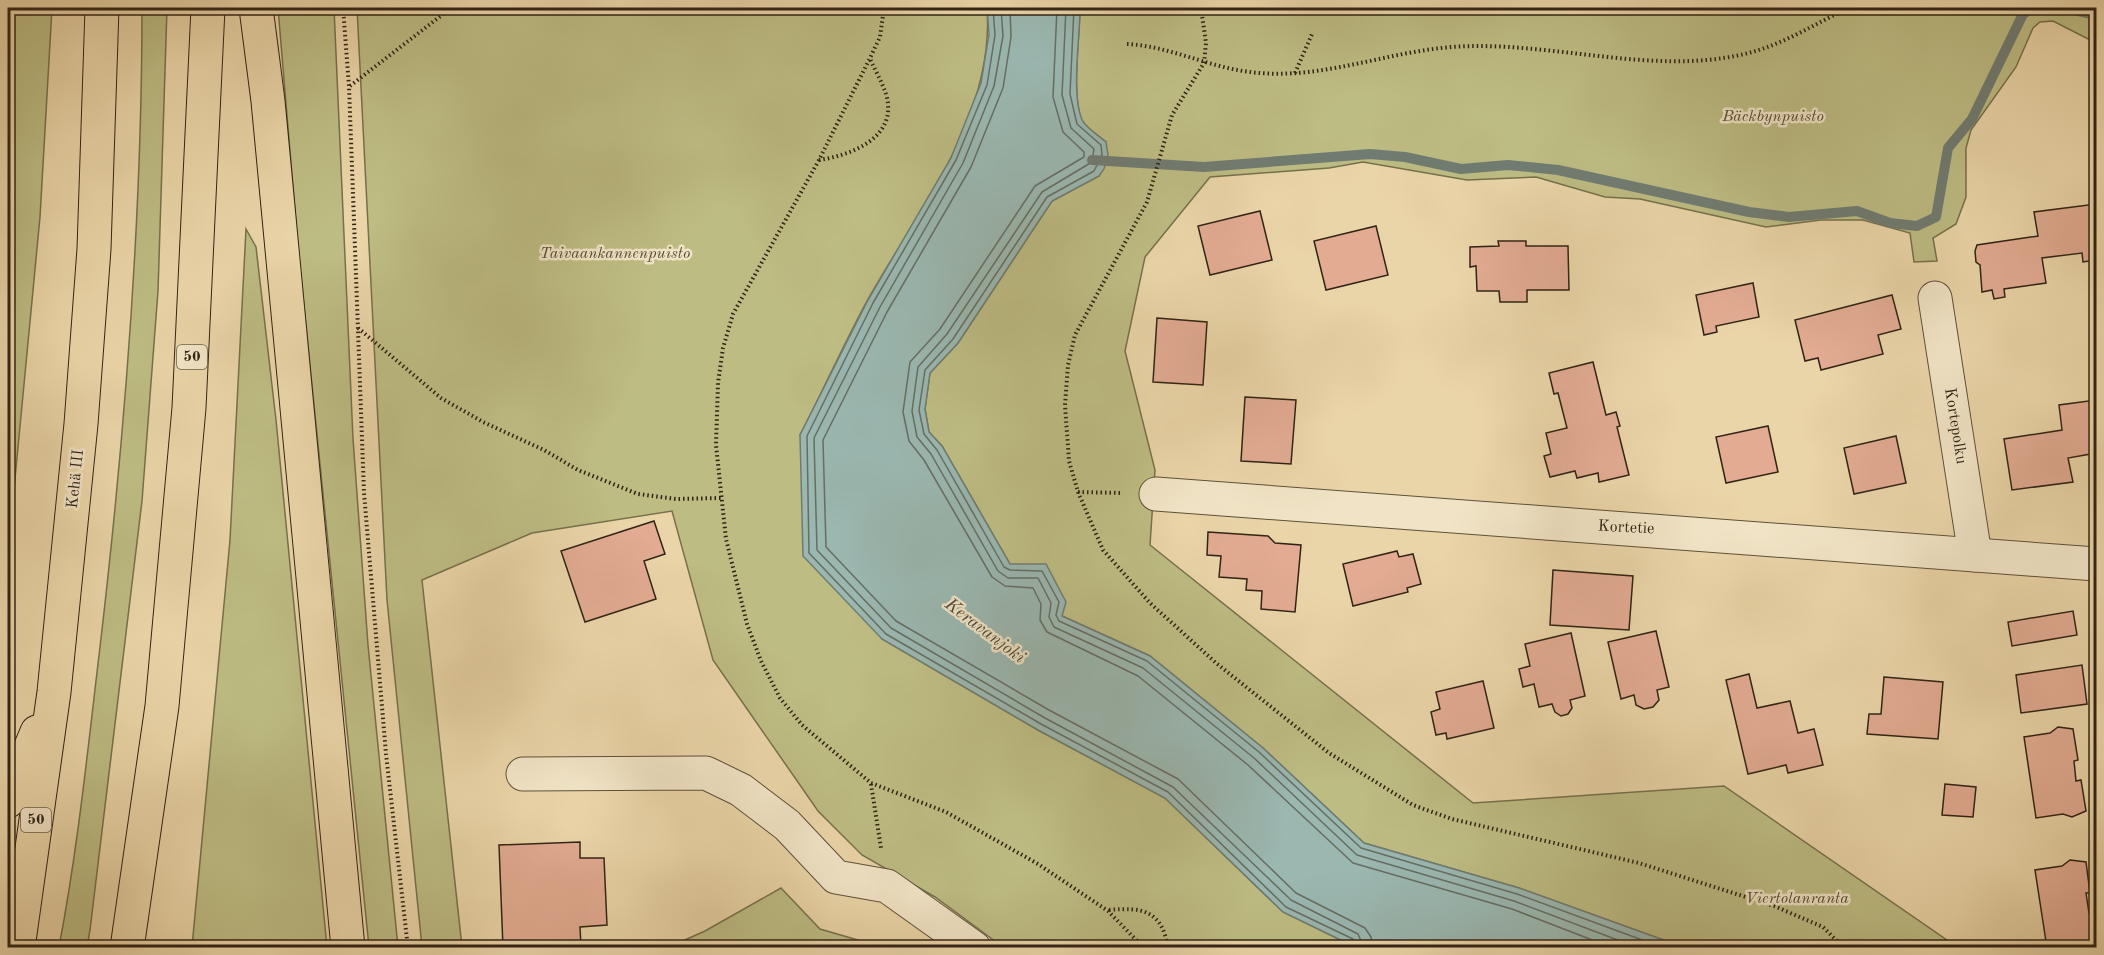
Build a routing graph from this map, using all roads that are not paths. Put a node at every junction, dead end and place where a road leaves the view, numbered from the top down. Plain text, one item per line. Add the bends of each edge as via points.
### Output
1 (102, 8) edge
2 (208, 8) edge
3 (256, 8) edge
4 (1935, 298) dead end
5 (1156, 494) road end
6 (1975, 555) junction
7 (2097, 564) edge
8 (54, 692) junction
9 (523, 774) dead end
10 (8, 801) edge
11 (18, 948) edge
12 (127, 948) edge
13 (348, 948) edge
14 (974, 948) edge

1 - 8 highway, Kehä III / 50 via 94,249
2 - 12 highway, 50 via 189,408 162,706
3 - 13 highway
4 - 6 street, Kortepolku
5 - 6 street, Kortetie via 1605,528 1685,530
6 - 7 street, Kortetie
8 - 10 highway
8 - 11 highway, Kehä III / 50
9 - 14 street via 706,773 741,790 787,825 836,877 888,886

